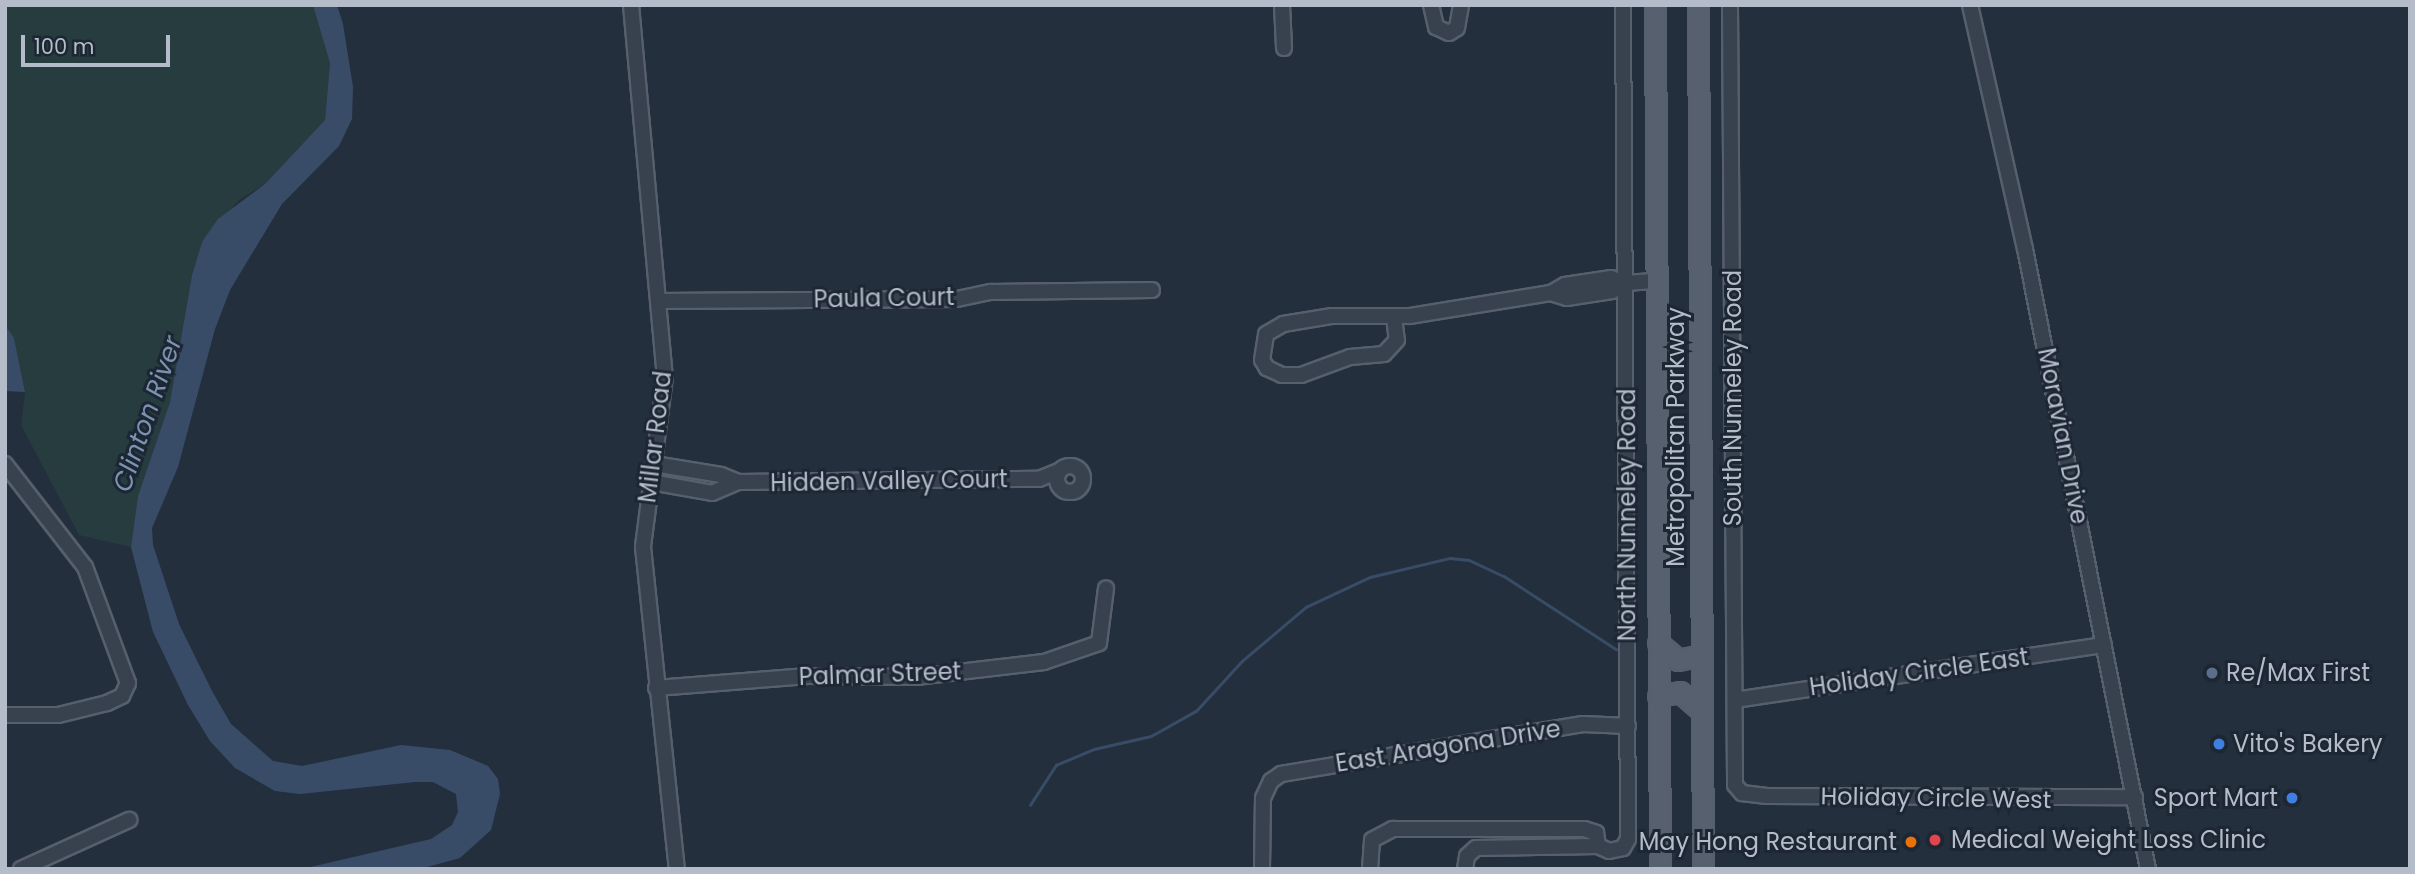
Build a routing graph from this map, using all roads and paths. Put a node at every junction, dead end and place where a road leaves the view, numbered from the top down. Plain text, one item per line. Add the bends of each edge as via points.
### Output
1 (631, 5) edge
2 (1282, 5) edge
3 (1432, 5) edge
4 (1461, 5) edge
5 (1623, 5) edge
6 (1655, 5) edge
7 (1698, 5) edge
8 (1730, 5) edge
9 (1970, 5) edge
10 (1284, 48) dead end
11 (1657, 281) junction
12 (1625, 283) junction
13 (1152, 290) dead end
14 (659, 301) junction
15 (1394, 317) junction
16 (5, 464) edge
17 (654, 464) junction
18 (689, 470) junction
19 (1059, 471) junction
20 (1039, 480) junction
21 (650, 482) junction
22 (738, 482) junction
23 (1060, 487) junction
24 (685, 489) junction
25 (1106, 588) dead end
26 (1658, 643) junction
27 (2104, 645) junction
28 (1701, 655) junction
29 (656, 688) junction
30 (1658, 696) junction
31 (1735, 700) junction
32 (1701, 710) junction
33 (5, 715) edge
34 (1628, 726) junction
35 (1738, 789) joint
36 (2135, 797) junction
37 (129, 820) dead end
38 (1598, 846) junction
39 (21, 869) edge
40 (677, 869) edge
41 (1262, 869) edge
42 (1370, 869) edge
43 (1465, 869) edge
44 (1660, 869) edge
45 (1703, 869) edge
46 (2148, 869) edge

1 - 14 street, Millar Road
2 - 10 street
3 - 4 street via 1436,27 1449,33 1457,28
5 - 12 street, North Nunneley Road
6 - 11 main road, Metropolitan Parkway
7 - 28 main road, Metropolitan Parkway
8 - 31 street, South Nunneley Road
9 - 27 street, Moravian Drive
11 - 12 street
11 - 26 main road, Metropolitan Parkway
12 - 15 street via 1611,278
12 - 34 street, North Nunneley Road
13 - 14 street, Paula Court via 990,292 957,299
14 - 17 street, Millar Road via 665,389
15 - 15 street via 1332,316 1283,324 1266,334 1262,360 1282,375 1300,375 1350,357 1384,354 1397,340
16 - 33 street via 85,567 128,683 122,696 107,703 58,715
17 - 18 street, Hidden Valley Court
17 - 21 street, Millar Road
18 - 22 street, Hidden Valley Court
18 - 24 street
19 - 20 street, Hidden Valley Court
19 - 23 street
19 - 23 street via 1075,466 1083,480 1072,492
20 - 22 street, Hidden Valley Court
20 - 23 street, Hidden Valley Court
21 - 24 street, Hidden Valley Court
21 - 29 street, Millar Road via 643,547
22 - 24 street, Hidden Valley Court via 712,493
25 - 29 street, Palmar Street via 1099,643 1044,662 943,675 808,676
26 - 28 main road via 1678,660
26 - 30 main road, Metropolitan Parkway
27 - 31 street, Holiday Circle East
27 - 36 street, Moravian Drive
28 - 32 main road, Metropolitan Parkway
29 - 40 street, Millar Road
30 - 32 main road via 1680,692
30 - 44 main road, Metropolitan Parkway
31 - 35 street, South Nunneley Road
32 - 45 main road, Metropolitan Parkway
34 - 38 street, North Nunneley Road via 1628,839 1623,848 1609,851
34 - 41 street, East Aragona Drive via 1583,724 1289,772 1271,781 1263,798
35 - 36 street, Holiday Circle West via 1767,796
36 - 46 street, Moravian Drive
37 - 39 street
38 - 42 street via 1595,833 1584,829 1393,829 1376,835 1370,847
38 - 43 street, North Nunneley Road via 1476,848 1467,856

